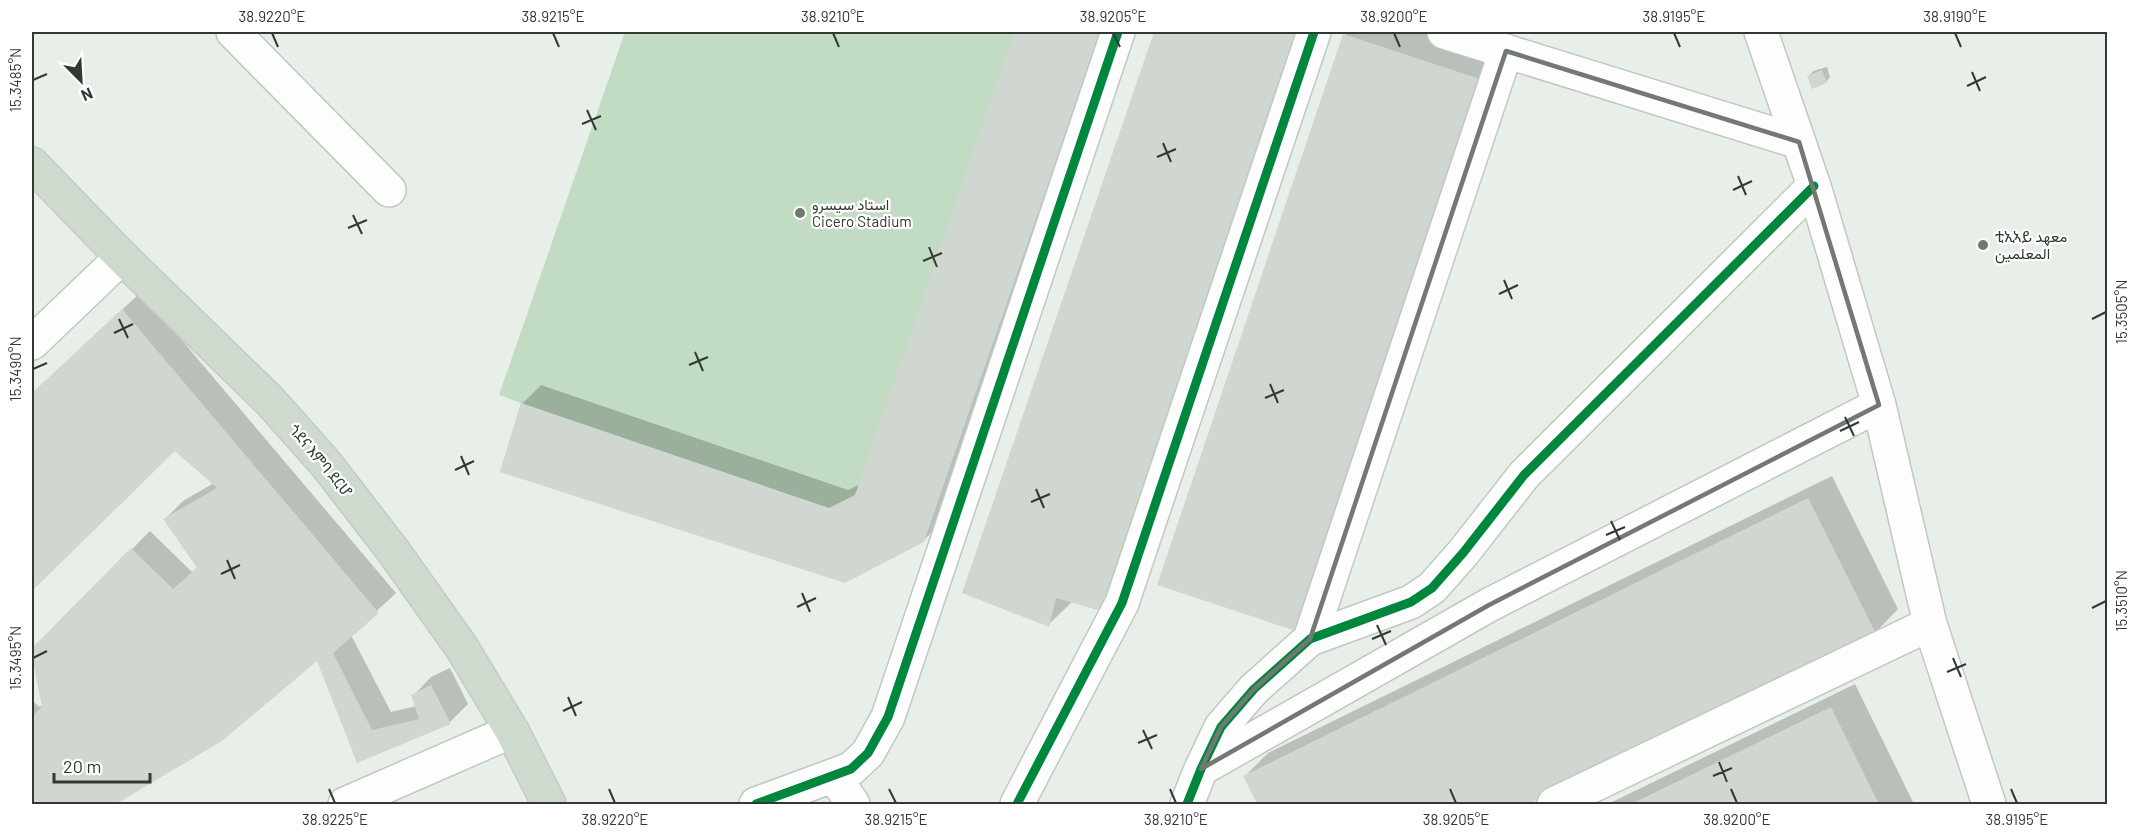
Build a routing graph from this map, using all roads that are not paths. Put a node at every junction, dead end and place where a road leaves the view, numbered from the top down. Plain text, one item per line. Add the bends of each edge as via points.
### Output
1 (232, 32) edge
2 (1118, 32) edge
3 (1314, 32) edge
4 (1444, 32) edge
5 (1761, 32) edge
6 (1506, 51) junction
7 (1799, 142) junction
8 (32, 164) edge
9 (1814, 186) junction
10 (389, 190) dead end
11 (122, 257) junction
12 (32, 343) edge
13 (1879, 405) junction
14 (1930, 624) junction
15 (1310, 639) junction
16 (512, 731) junction
17 (1201, 769) junction
18 (834, 776) junction
19 (345, 804) edge
20 (549, 804) edge
21 (756, 804) edge
22 (853, 804) edge
23 (1017, 804) edge
24 (1187, 804) edge
25 (1554, 804) edge
26 (1989, 804) edge

1 - 10 street
2 - 18 street via 888,717 868,753 851,769
3 - 23 street via 1122,603
4 - 6 street
5 - 7 street
6 - 7 street
6 - 15 street
7 - 9 street
8 - 11 highway, ጎደና እምባ ደርሆ
9 - 13 street
9 - 15 street via 1524,475 1432,588 1411,602
11 - 12 street
11 - 16 highway, ጎደና እምባ ደርሆ via 270,401 326,464 462,648
13 - 14 street
13 - 17 street via 1489,605
14 - 25 street
14 - 26 street
15 - 17 street via 1254,689 1221,727
16 - 19 street
16 - 20 highway, ጎደና እምባ ደርሆ
17 - 24 street
18 - 21 street
18 - 22 street

